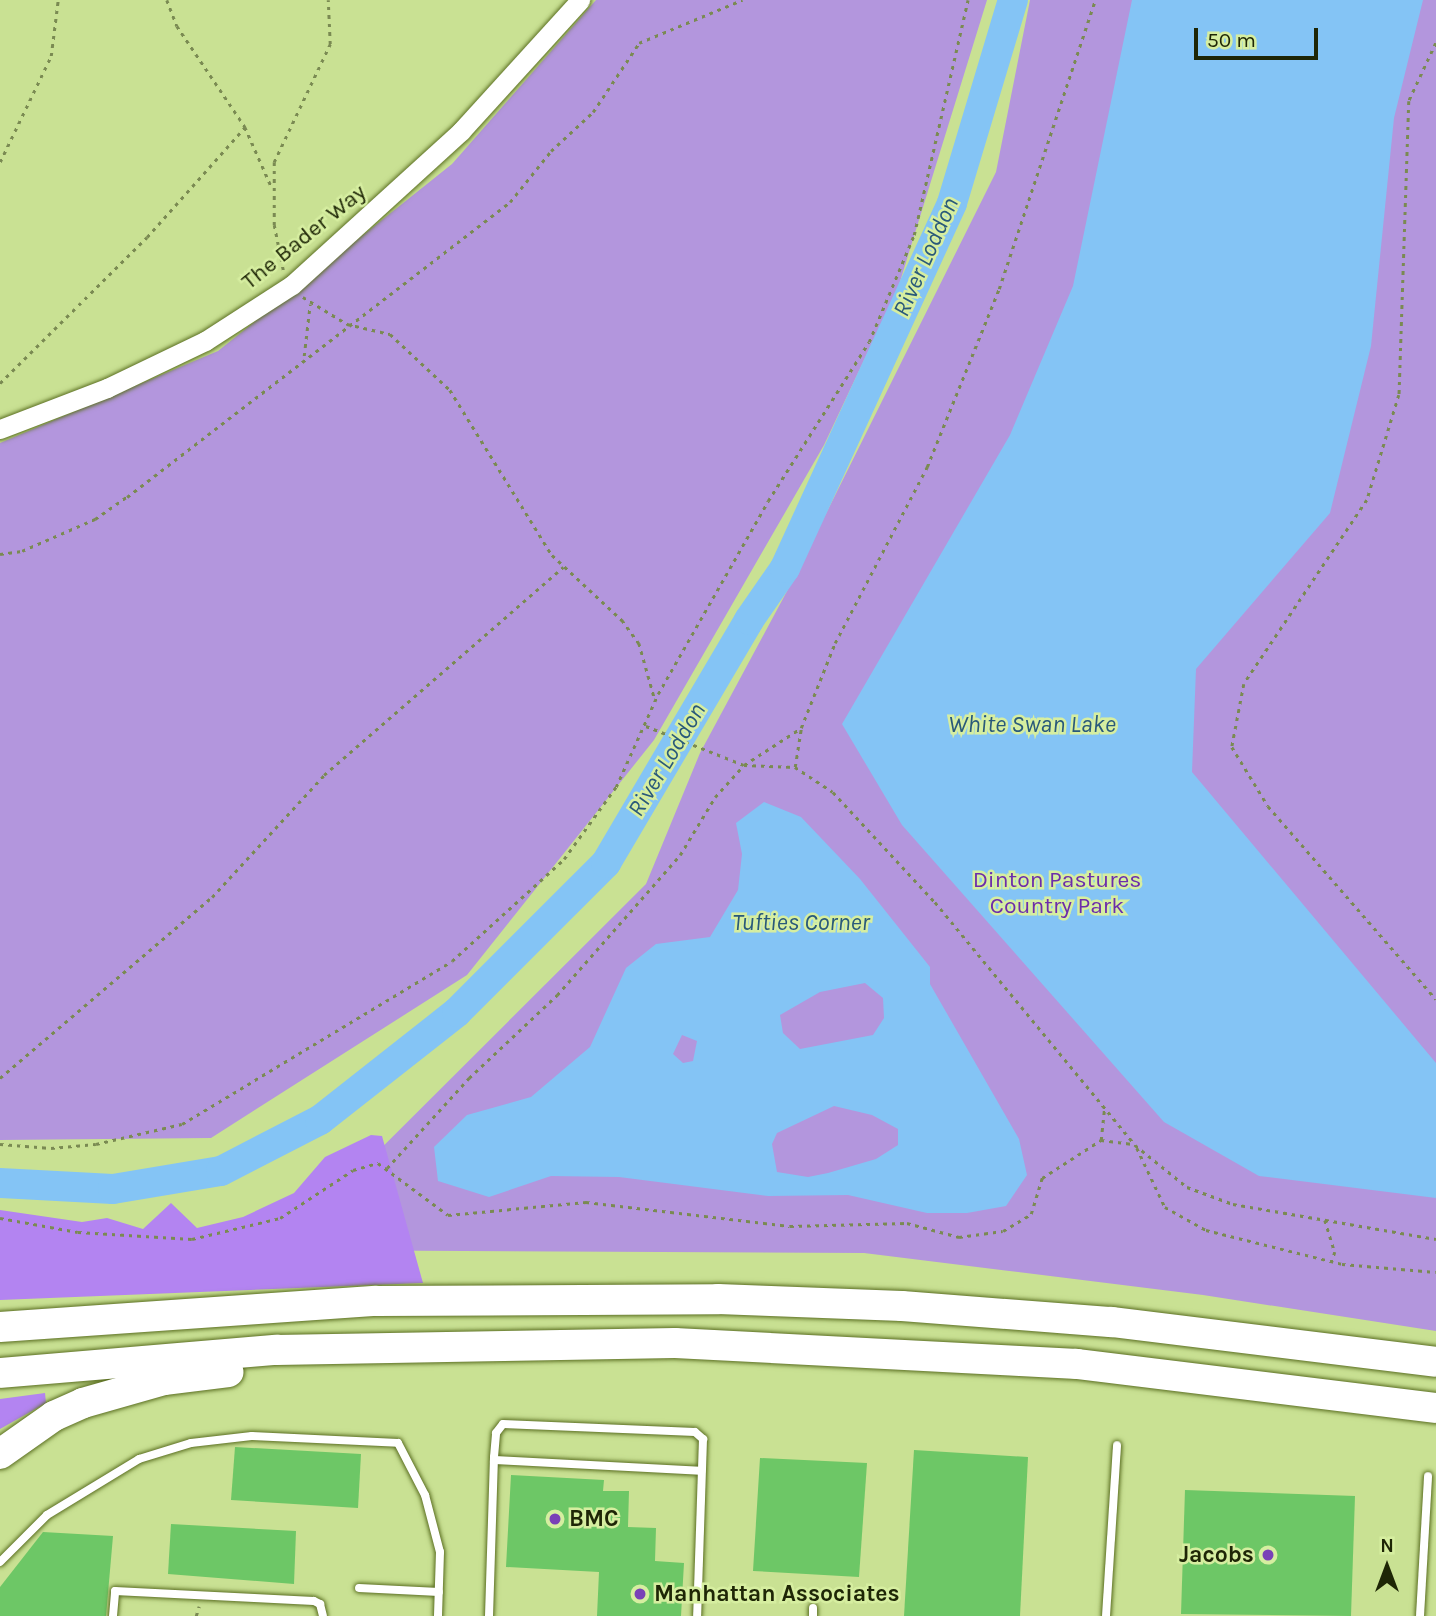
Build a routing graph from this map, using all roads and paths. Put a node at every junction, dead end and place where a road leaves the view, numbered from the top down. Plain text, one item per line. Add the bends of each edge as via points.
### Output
1 (58, 0) edge
2 (167, 0) edge
3 (328, 0) edge
4 (580, 0) edge
5 (742, 0) edge
6 (968, 0) edge
7 (1095, 0) edge
8 (1436, 43) edge
9 (245, 127) junction
10 (0, 162) edge
11 (274, 195) junction
12 (292, 285) junction
13 (348, 324) junction
14 (304, 358) junction
15 (0, 383) edge
16 (0, 429) edge
17 (0, 554) edge
18 (563, 567) junction
19 (655, 701) junction
20 (646, 726) junction
21 (801, 728) junction
22 (744, 765) junction
23 (795, 767) junction
24 (1436, 999) edge
25 (0, 1078) edge
26 (1104, 1110) junction
27 (1101, 1140) junction
28 (0, 1144) edge
29 (1135, 1144) junction
30 (387, 1168) junction
31 (0, 1218) edge
32 (1325, 1220) junction
33 (1436, 1239) edge
34 (1332, 1262) junction
35 (1436, 1272) edge
36 (3, 1327) edge
37 (504, 1343) junction
38 (1436, 1363) edge
39 (0, 1373) edge
40 (1436, 1409) edge
41 (1117, 1445) dead end
42 (0, 1454) edge
43 (494, 1460) junction
44 (701, 1471) junction
45 (1428, 1476) dead end
46 (0, 1562) edge
47 (359, 1588) dead end
48 (439, 1592) junction
49 (113, 1616) edge
50 (323, 1616) edge
51 (439, 1616) edge
52 (489, 1616) edge
53 (697, 1616) edge
54 (1107, 1616) edge
55 (1420, 1616) edge

1 - 10 path via 51,56
2 - 9 path via 177,26
3 - 11 path via 330,44 274,162
4 - 12 street, The Bader Way via 461,131
5 - 13 path via 639,43 593,112 551,151 523,190 451,250
6 - 19 path via 914,235 899,275 869,342 768,501
7 - 21 path via 999,289 927,467 857,597
8 - 24 path via 1409,101 1399,396 1367,500 1244,684 1232,747 1268,807
9 - 11 path
9 - 15 path via 147,237
11 - 12 path via 283,275
12 - 16 street, The Bader Way via 205,341 107,388
13 - 14 path
13 - 14 path via 310,304
13 - 18 path via 390,334 450,390 529,521
14 - 17 path via 95,519 22,551
18 - 19 path via 629,629 643,652
18 - 25 path via 324,775 212,897
19 - 20 path
20 - 22 path
20 - 28 path via 616,786 564,859 452,961 182,1124 96,1144 51,1148
21 - 22 path
21 - 23 path
22 - 23 path
22 - 30 path via 715,797 681,855 557,995 468,1078
23 - 26 path via 833,792 935,902
26 - 27 path
26 - 29 path
27 - 29 path
27 - 30 path via 1042,1178 1031,1214 1003,1231 958,1237 907,1223 790,1226 586,1202 448,1215
29 - 32 path via 1187,1187 1233,1204
29 - 34 path via 1165,1207 1206,1230
30 - 31 path via 378,1163 352,1170 280,1217 192,1240 78,1232
32 - 33 path
32 - 34 path via 1335,1252
34 - 35 path
36 - 38 highway via 388,1301 718,1299 1047,1316
37 - 39 highway via 276,1350
37 - 40 highway via 675,1343 934,1353 1193,1376
37 - 42 highway via 211,1374 126,1388 54,1416
41 - 54 lane
43 - 44 lane
43 - 44 lane via 496,1433 503,1424 695,1432 703,1439
43 - 52 lane
44 - 53 lane
45 - 55 lane
46 - 48 lane via 47,1515 139,1459 178,1447 252,1436 398,1443 425,1495 440,1552
47 - 48 lane
48 - 51 lane
49 - 50 lane via 115,1591 314,1601 320,1604

